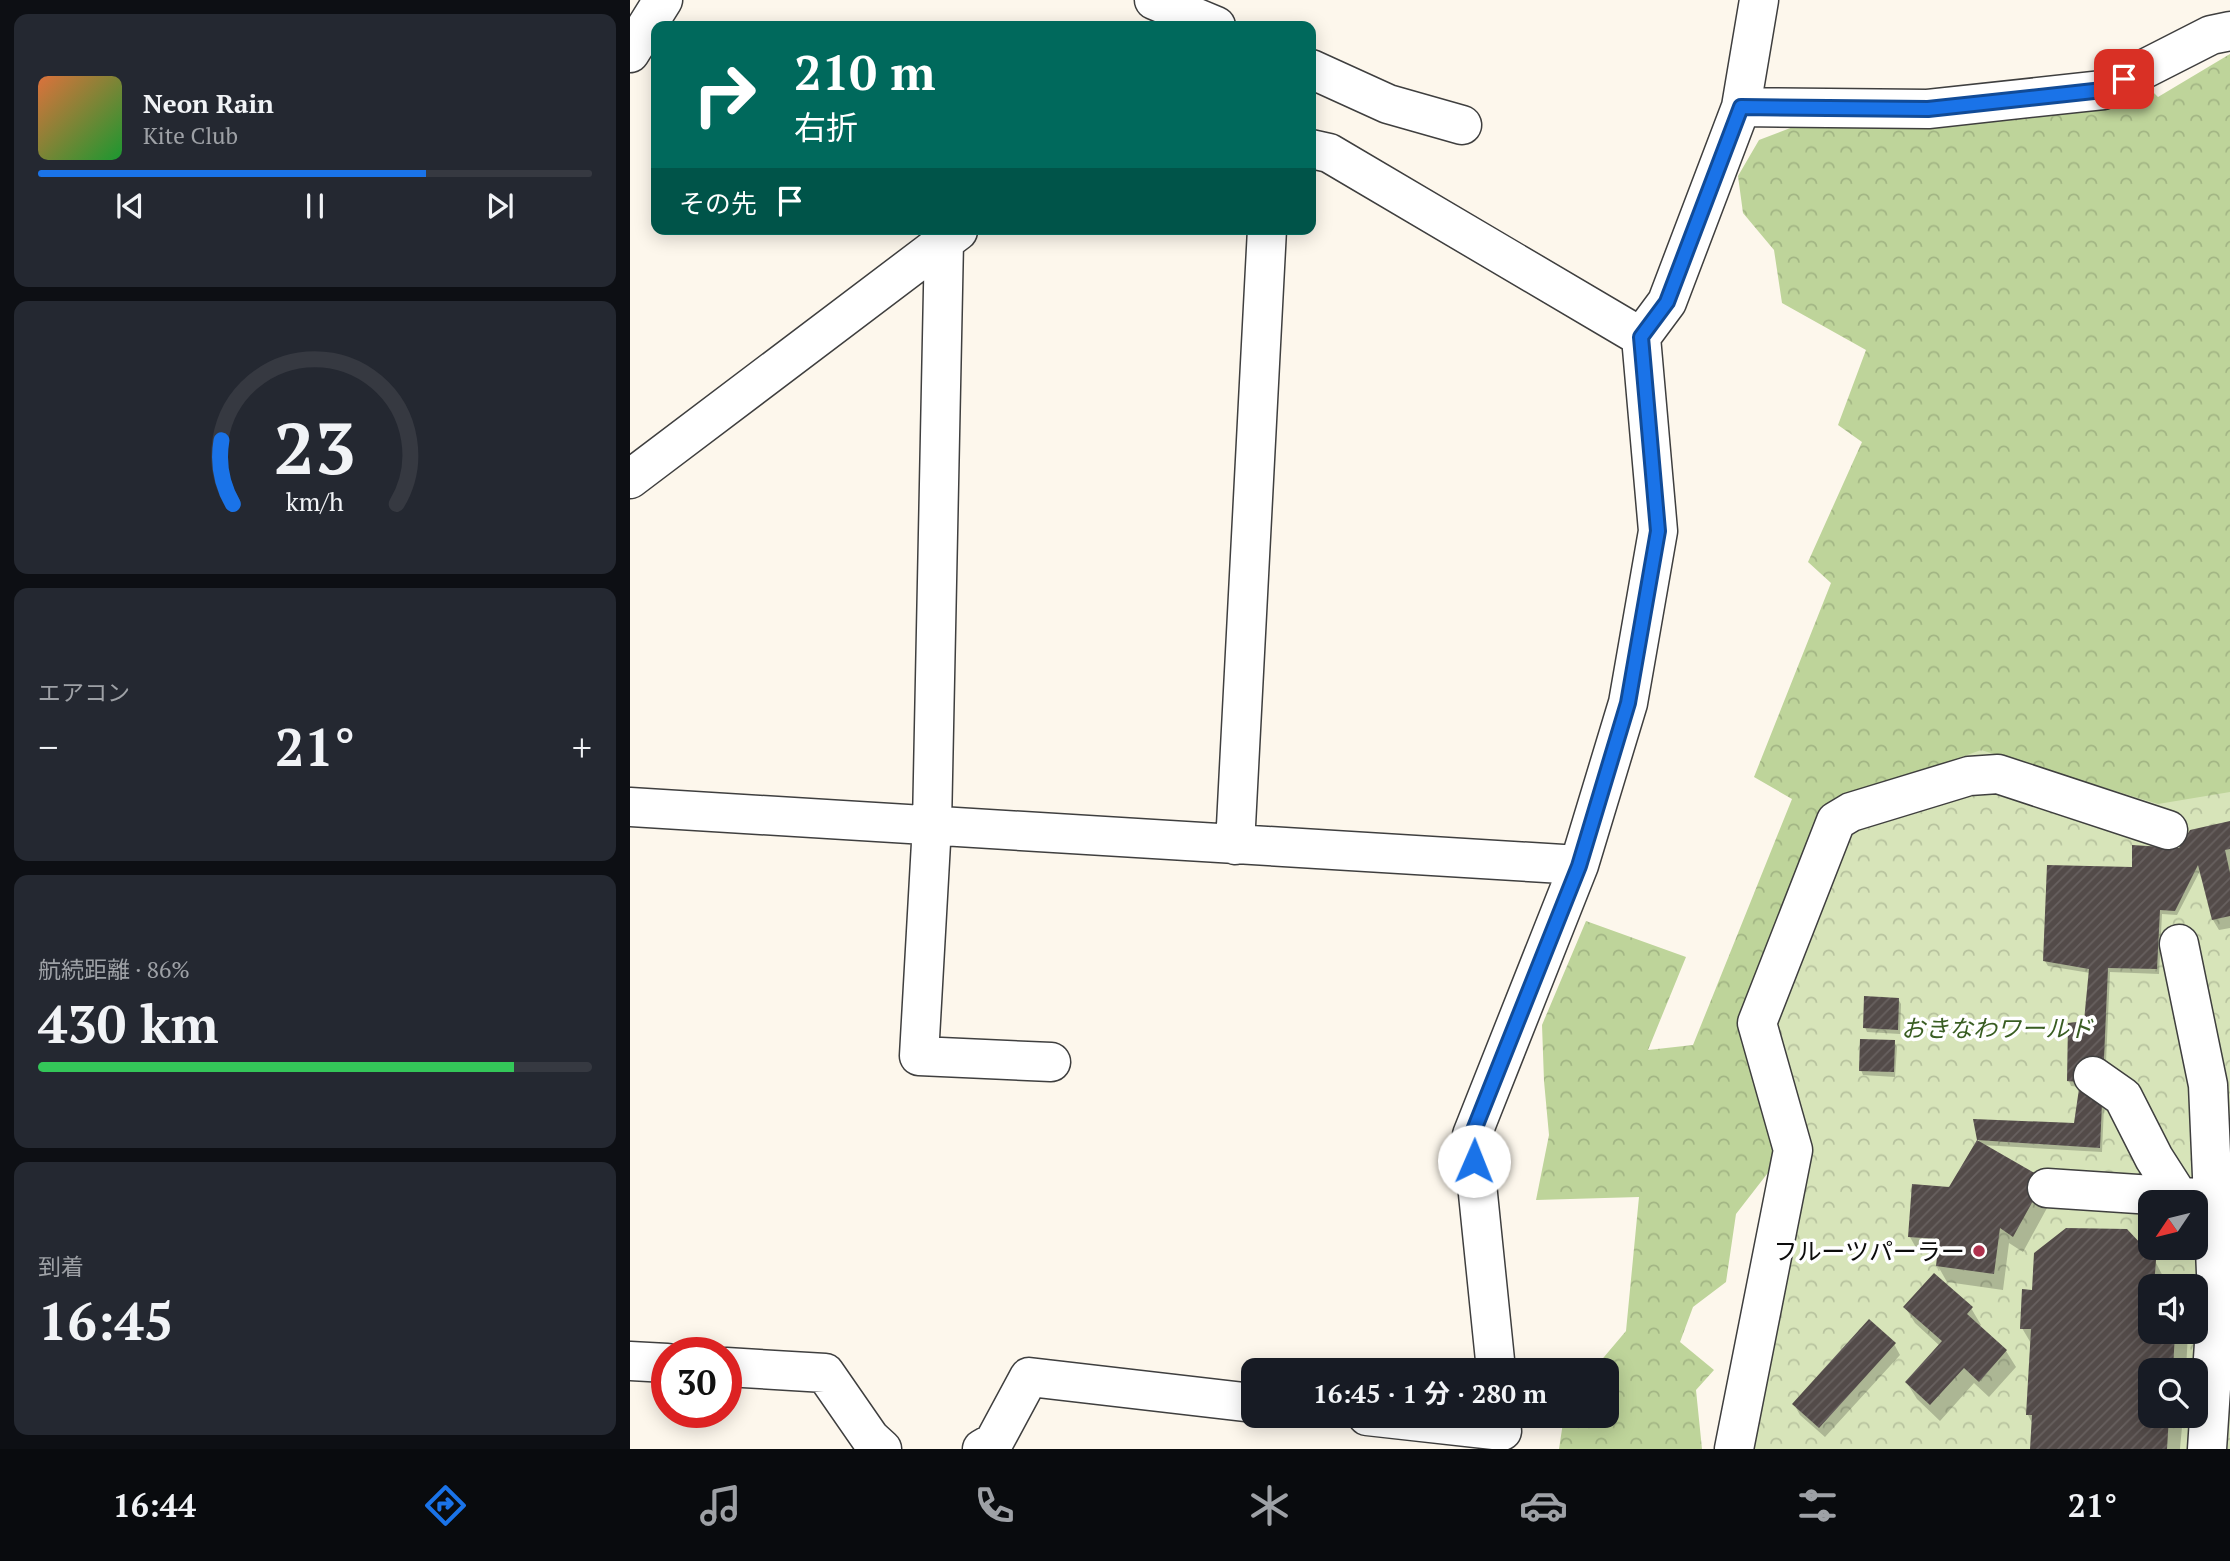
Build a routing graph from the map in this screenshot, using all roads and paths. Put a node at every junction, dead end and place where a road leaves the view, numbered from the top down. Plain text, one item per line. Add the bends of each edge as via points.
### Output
1 (663, 0) edge
2 (1154, 0) edge
3 (1759, 0) edge
4 (1204, 21) edge
5 (2230, 31) edge
6 (630, 53) edge
7 (1316, 71) edge
8 (1741, 107) junction
9 (1462, 125) dead end
10 (1316, 150) edge
11 (952, 235) edge
12 (1267, 235) edge
13 (1641, 337) junction
14 (630, 479) edge
15 (630, 807) edge
16 (932, 825) junction
17 (2168, 830) dead end
18 (1236, 845) junction
19 (1579, 866) junction
20 (2179, 944) dead end
21 (1051, 1062) dead end
22 (2093, 1076) dead end
23 (2047, 1188) dead end
24 (2188, 1190) edge
25 (2197, 1190) edge
26 (2138, 1194) edge
27 (2208, 1255) edge
28 (1495, 1358) edge
29 (630, 1361) edge
30 (651, 1362) edge
31 (742, 1368) edge
32 (1241, 1402) edge
33 (1469, 1428) edge
34 (1503, 1432) edge
35 (882, 1449) edge
36 (982, 1449) edge
37 (1734, 1449) edge
38 (2207, 1449) edge

1 - 6 street
2 - 4 street
3 - 8 street
5 - 8 street via 2211,35 2103,90 1928,109
7 - 9 street via 1388,104
8 - 13 street via 1667,302
10 - 13 street via 1329,153
11 - 14 street
11 - 16 street
12 - 18 street
13 - 19 street via 1658,531 1628,703
15 - 16 street
16 - 18 street
16 - 21 street via 919,1056
17 - 37 street via 1998,774 1969,776 1851,812 1836,821 1757,1023 1793,1150
18 - 19 street
19 - 28 street via 1472,1135
20 - 25 street via 2208,1085
22 - 24 street via 2123,1097 2154,1158
23 - 26 street
27 - 38 street via 2217,1298
29 - 30 street
31 - 35 street via 825,1373
32 - 36 street via 1029,1377 994,1442
33 - 34 street

